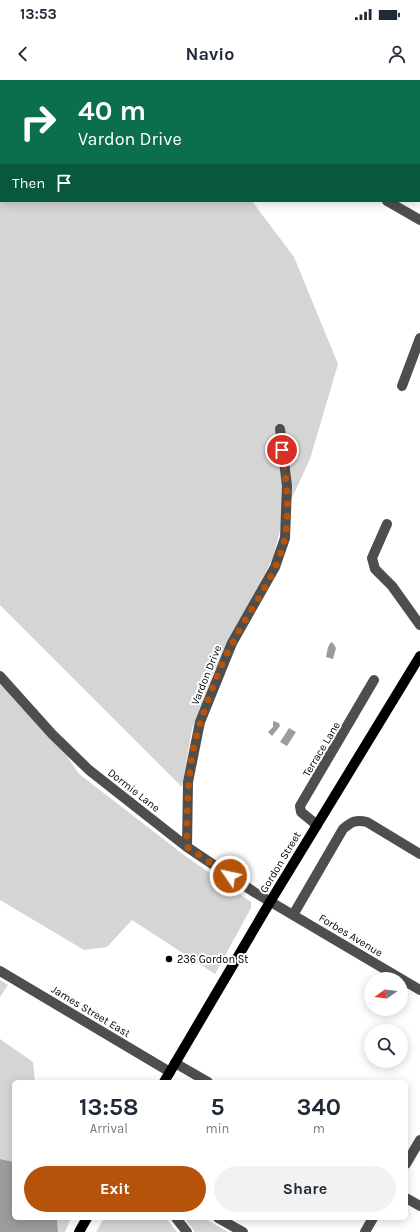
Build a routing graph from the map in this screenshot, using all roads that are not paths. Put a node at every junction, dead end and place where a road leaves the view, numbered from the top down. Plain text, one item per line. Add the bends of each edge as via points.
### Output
1 (389, 202) edge
2 (420, 220) edge
3 (420, 338) edge
4 (402, 386) dead end
5 (280, 429) dead end
6 (387, 524) dead end
7 (420, 625) edge
8 (420, 656) edge
9 (0, 676) edge
10 (374, 680) dead end
11 (317, 825) junction
12 (187, 847) junction
13 (420, 854) edge
14 (270, 902) junction
15 (293, 915) junction
16 (0, 971) edge
17 (420, 990) edge
18 (175, 1063) junction
19 (170, 1072) junction
20 (165, 1080) edge
21 (205, 1080) edge
22 (420, 1140) edge
23 (408, 1161) edge
24 (408, 1199) edge
25 (420, 1206) edge
26 (86, 1220) edge
27 (178, 1220) edge
28 (222, 1220) edge
29 (372, 1220) edge
30 (79, 1232) edge
31 (187, 1232) edge
32 (243, 1232) edge
33 (365, 1232) edge

1 - 2 street
3 - 4 street
5 - 12 street, Vardon Drive via 287,486 285,538 275,568 232,643 200,722 188,782
6 - 7 street via 372,558 375,569 392,586
8 - 11 main road, Gordon Street
9 - 12 street, Dormie Lane via 52,734 89,770
10 - 11 street, Terrace Lane via 300,806 301,812
11 - 14 main road, Gordon Street
12 - 14 street, Dormie Lane
13 - 15 street via 367,822 351,822 343,829
14 - 15 street, Forbes Avenue
14 - 18 main road, Gordon Street
15 - 17 street, Forbes Avenue
16 - 19 street, James Street East
18 - 19 main road, Gordon Street
18 - 21 street
19 - 20 main road, Gordon Street
22 - 23 street
24 - 25 street
26 - 30 main road
27 - 31 street
28 - 32 street
29 - 33 street

